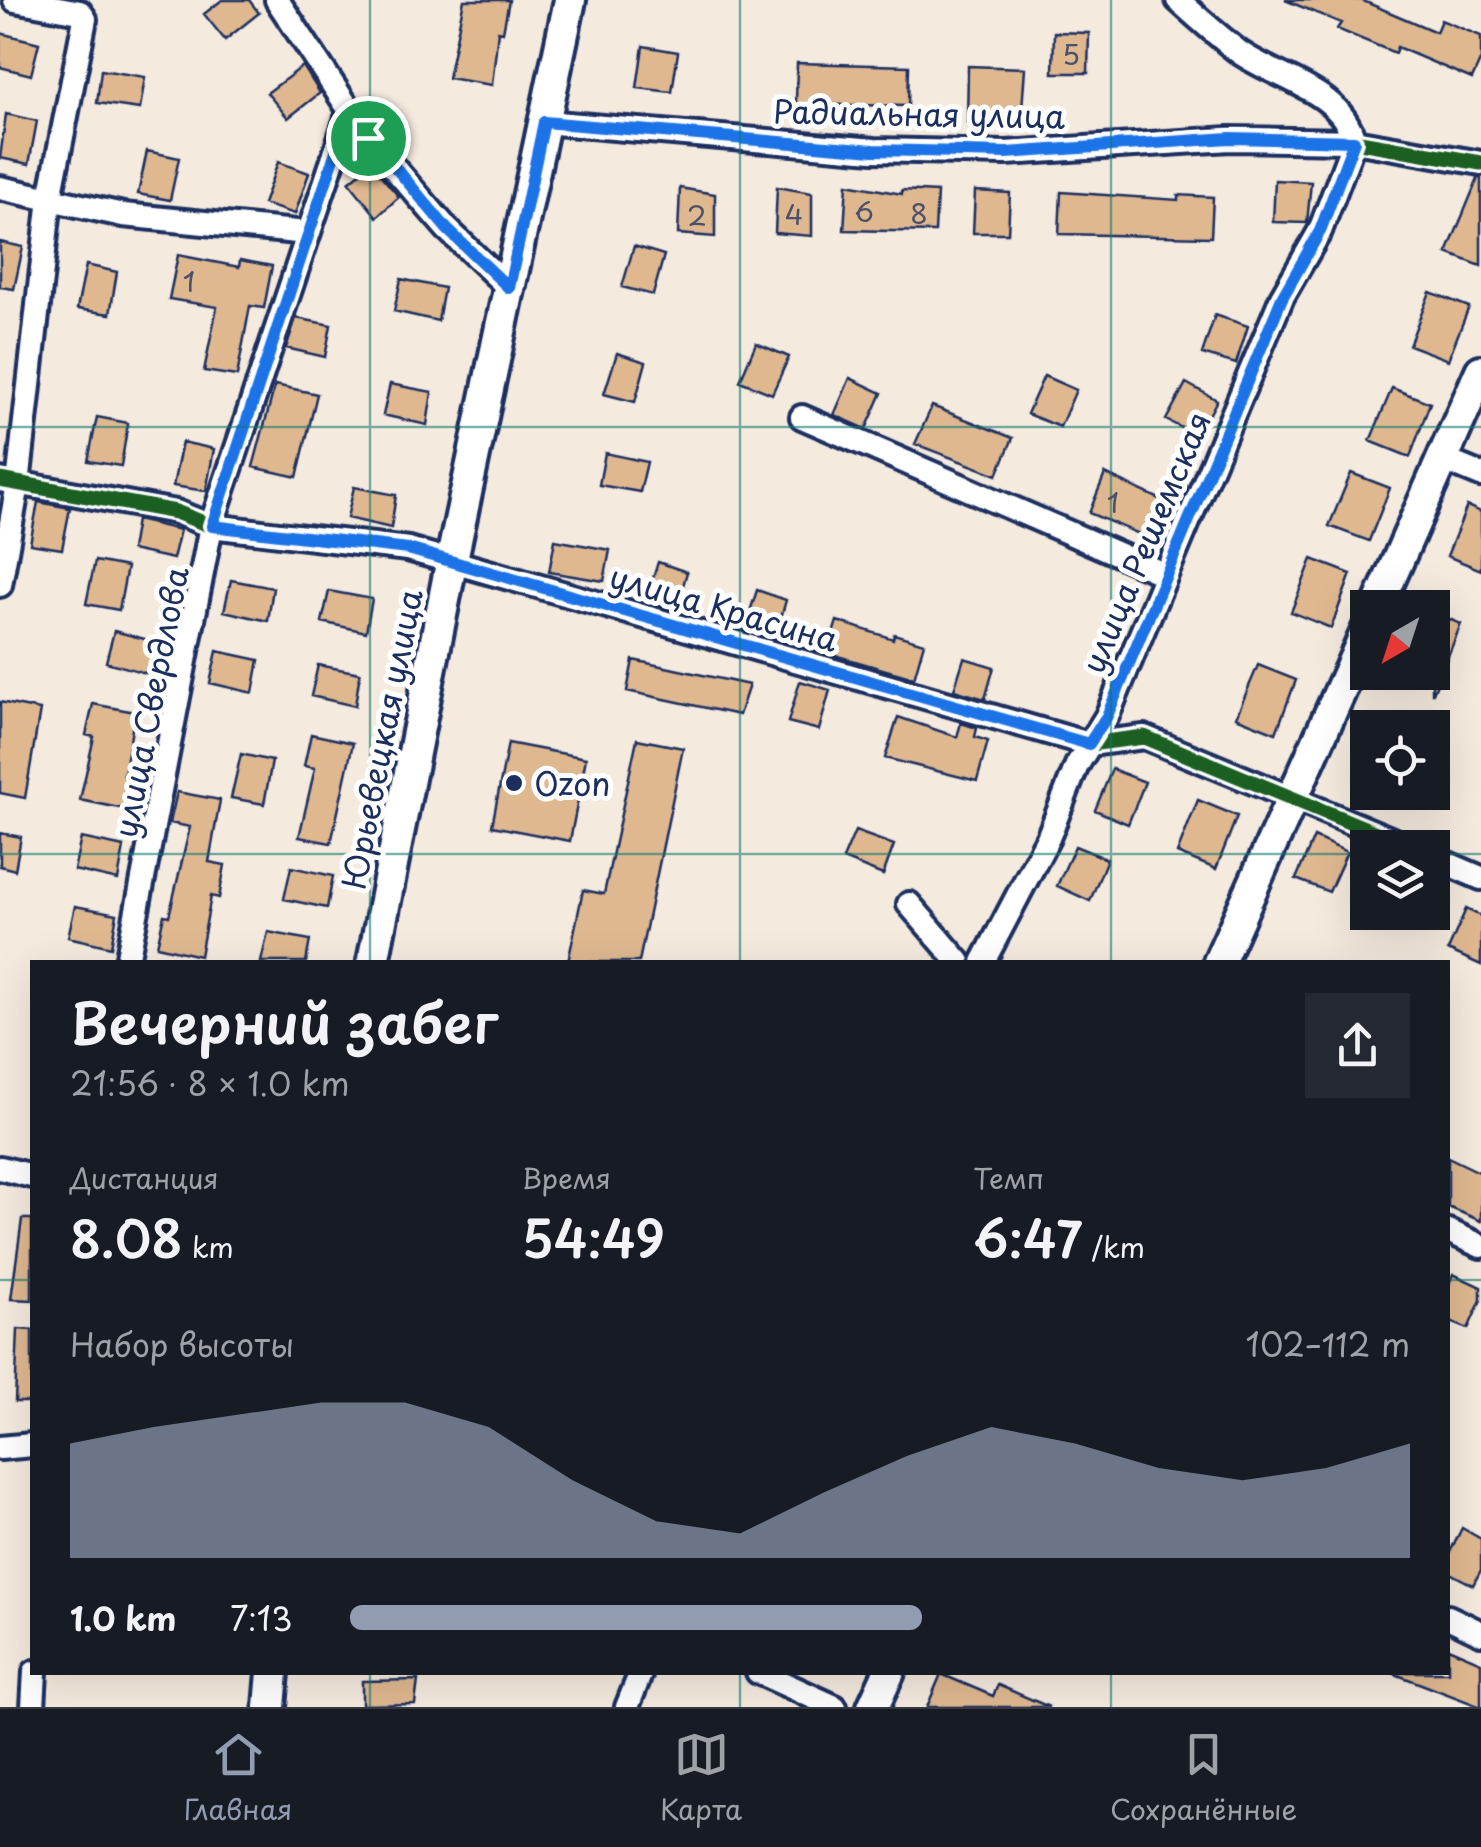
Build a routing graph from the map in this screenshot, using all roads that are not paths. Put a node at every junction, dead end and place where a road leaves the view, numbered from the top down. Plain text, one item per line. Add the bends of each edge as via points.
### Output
1 (15, 0) edge
2 (276, 0) edge
3 (570, 0) edge
4 (1178, 0) edge
5 (349, 112) junction
6 (544, 122) junction
7 (1354, 141) junction
8 (1481, 163) edge
9 (0, 188) edge
10 (50, 198) junction
11 (307, 233) junction
12 (509, 288) junction
13 (1481, 371) edge
14 (802, 418) dead end
15 (1442, 459) junction
16 (1481, 475) edge
17 (9, 482) edge
18 (212, 526) junction
19 (451, 564) junction
20 (1166, 575) junction
21 (0, 585) edge
22 (1385, 590) edge
23 (1350, 669) edge
24 (1089, 744) junction
25 (1294, 795) junction
26 (1372, 830) edge
27 (1450, 864) edge
28 (1481, 878) edge
29 (909, 904) dead end
30 (128, 960) edge
31 (373, 960) edge
32 (957, 960) edge
33 (984, 960) edge
34 (1220, 960) edge
35 (0, 1168) edge
36 (30, 1176) edge
37 (1450, 1232) edge
38 (1481, 1246) edge
39 (30, 1445) edge
40 (0, 1448) edge
41 (1450, 1618) edge
42 (1481, 1633) edge
43 (35, 1675) edge
44 (273, 1675) edge
45 (640, 1675) edge
46 (765, 1675) edge
47 (888, 1675) edge
48 (33, 1707) edge
49 (270, 1707) edge
50 (627, 1707) edge
51 (836, 1707) edge
52 (874, 1707) edge

1 - 10 street via 85,18
2 - 5 street
3 - 6 main road, Юрьевецкая улица
4 - 7 street via 1239,52 1342,113
5 - 11 street, улица Свердлова
5 - 12 street via 447,229
6 - 7 street, Радиальная улица via 733,142 1006,153 1230,138
6 - 12 main road, Юрьевецкая улица
7 - 8 street, Радиальная улица
7 - 20 street, улица Решемская
9 - 10 street
10 - 11 street via 139,217
10 - 17 street
11 - 18 street, улица Свердлова
12 - 19 main road, Юрьевецкая улица
13 - 15 main road
14 - 20 street
15 - 16 street
15 - 22 main road
17 - 18 street, улица Красина via 176,512
17 - 21 street
18 - 19 street, улица Красина via 408,549
18 - 30 street, улица Свердлова
19 - 24 street, улица Красина
19 - 31 main road, Юрьевецкая улица
20 - 24 street, улица Решемская
23 - 25 main road
24 - 25 street, улица Красина via 1144,737
24 - 33 street, улица Решемская
25 - 26 street, улица Красина
25 - 34 main road
27 - 28 street
29 - 32 street
35 - 36 street
37 - 38 street
39 - 40 street
41 - 42 street
43 - 48 street
44 - 49 main road
45 - 50 street
46 - 51 street
47 - 52 main road

